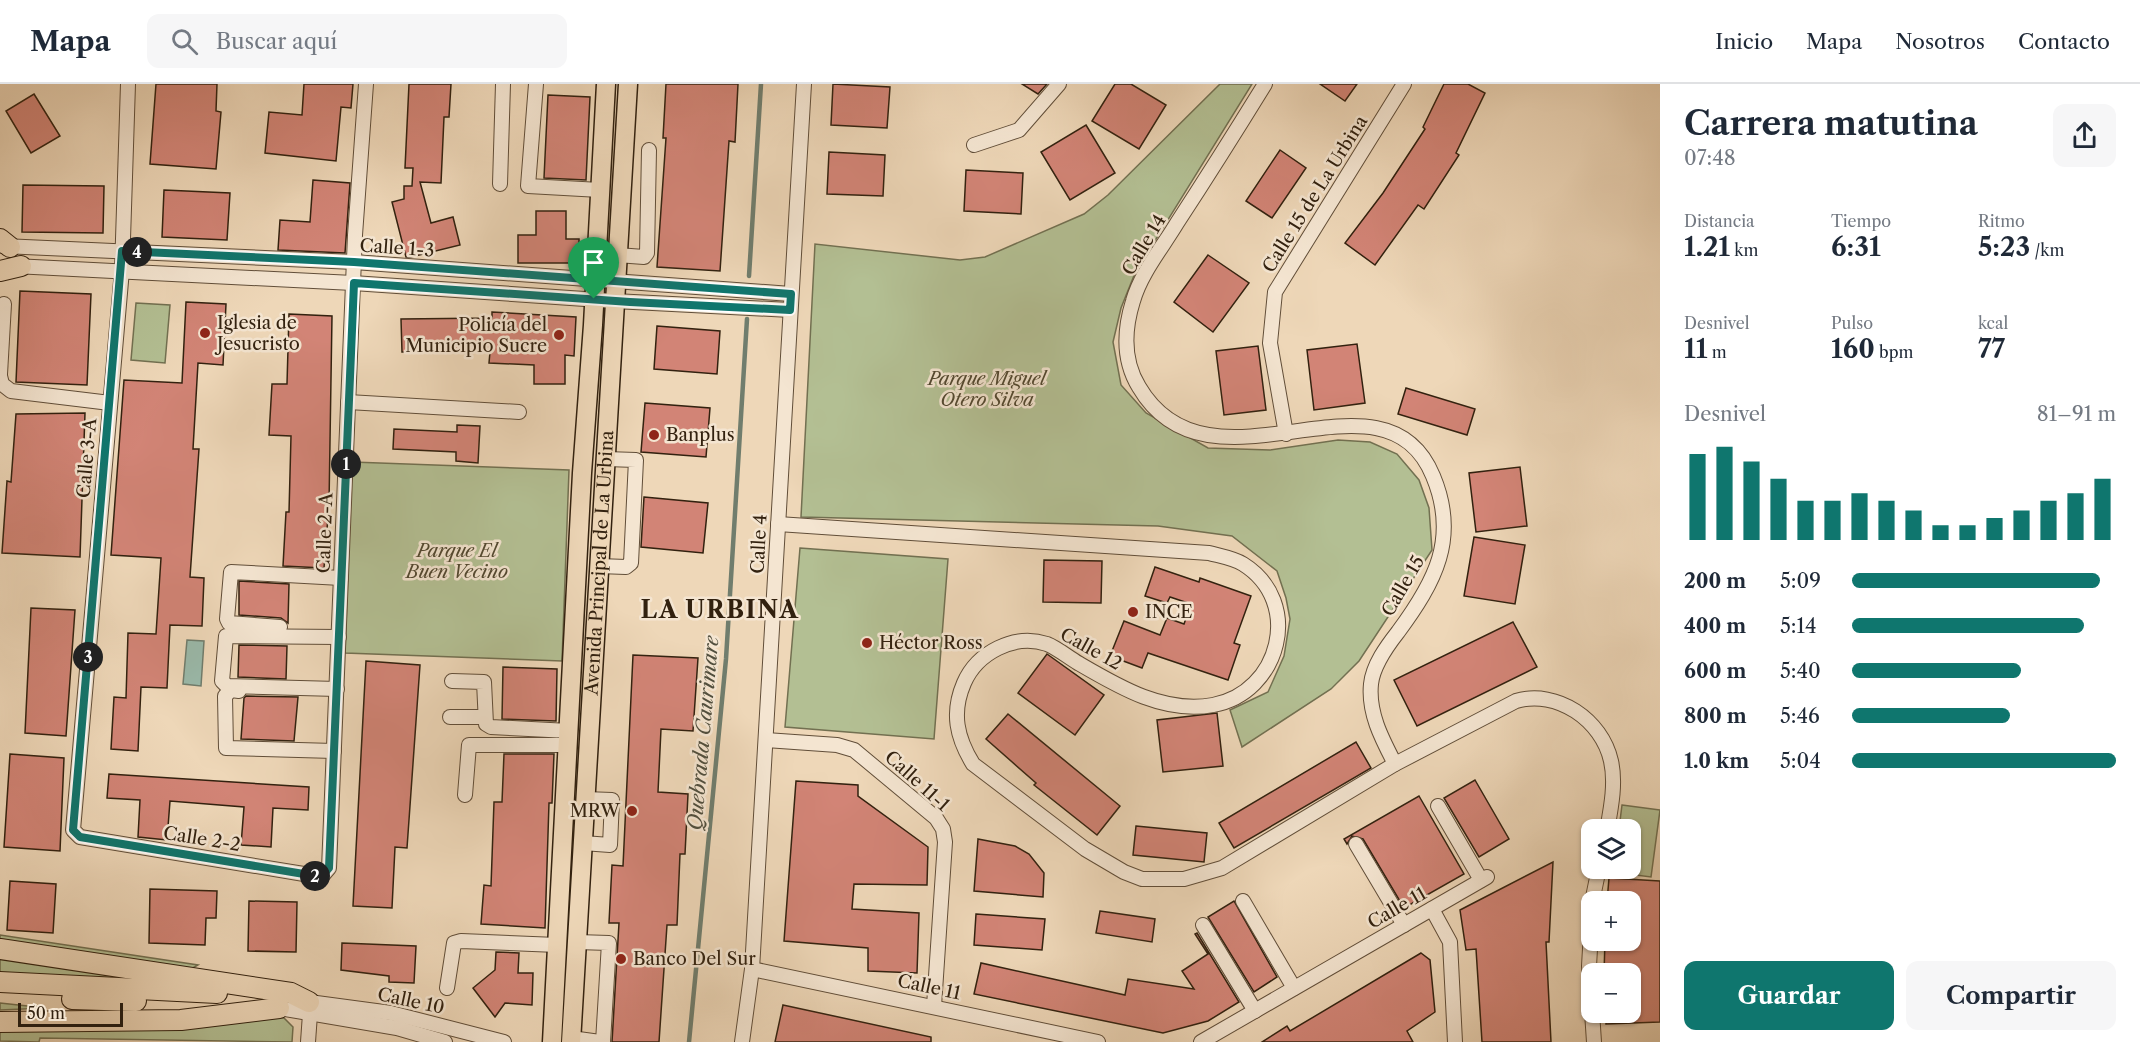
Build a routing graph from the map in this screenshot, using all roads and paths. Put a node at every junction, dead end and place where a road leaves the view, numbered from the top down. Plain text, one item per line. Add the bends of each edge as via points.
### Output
1 (128, 84) edge
2 (366, 84) edge
3 (503, 84) edge
4 (536, 84) edge
5 (606, 84) edge
6 (628, 84) edge
7 (804, 84) edge
8 (1059, 84) edge
9 (1265, 84) edge
10 (1404, 84) edge
11 (975, 145) dead end
12 (650, 150) dead end
13 (500, 183) dead end
14 (600, 190) junction
15 (3, 244) edge
16 (122, 251) junction
17 (617, 255) junction
18 (354, 262) junction
19 (0, 265) edge
20 (21, 266) junction
21 (122, 270) junction
22 (0, 271) edge
23 (354, 283) junction
24 (595, 290) junction
25 (615, 292) junction
26 (791, 294) junction
27 (4, 304) dead end
28 (790, 310) junction
29 (0, 375) edge
30 (348, 402) junction
31 (110, 403) junction
32 (519, 412) dead end
33 (1286, 434) junction
34 (606, 459) junction
35 (778, 524) junction
36 (599, 566) junction
37 (341, 578) junction
38 (339, 634) junction
39 (452, 681) dead end
40 (336, 692) junction
41 (450, 717) dead end
42 (484, 717) junction
43 (568, 738) junction
44 (766, 740) junction
45 (334, 752) junction
46 (1395, 764) junction
47 (465, 795) dead end
48 (585, 799) junction
49 (1438, 806) dead end
50 (1608, 819) edge
51 (75, 835) joint
52 (583, 843) junction
53 (1356, 844) dead end
54 (323, 875) joint
55 (1243, 901) dead end
56 (1432, 909) junction
57 (1203, 925) dead end
58 (1404, 925) junction
59 (577, 942) junction
60 (557, 945) junction
61 (0, 949) edge
62 (1591, 951) edge
63 (752, 969) junction
64 (0, 982) edge
65 (447, 988) dead end
66 (1294, 988) junction
67 (0, 994) edge
68 (934, 1006) junction
69 (279, 1008) junction
70 (310, 1008) junction
71 (1255, 1011) junction
72 (0, 1022) edge
73 (571, 1040) edge
74 (308, 1042) edge
75 (446, 1042) edge
76 (504, 1042) edge
77 (552, 1042) edge
78 (601, 1042) edge
79 (742, 1042) edge
80 (1098, 1042) edge
81 (1201, 1042) edge
82 (1455, 1042) edge
83 (1594, 1042) edge

1 - 16 street, Calle 3-A
2 - 18 street, Calle 2-A
3 - 13 street
4 - 14 street via 528,186
5 - 14 main road, Avenida Principal de La Urbina
6 - 17 main road, Avenida Principal de La Urbina
7 - 26 street, Calle 4
8 - 11 street via 1019,130
9 - 33 street, Calle 14 via 1140,283 1126,343 1128,364 1136,381 1146,398 1172,422 1214,436
10 - 33 street, Calle 15 de La Urbina via 1275,292 1270,343
12 - 17 street via 647,253 644,257
14 - 24 main road, Avenida Principal de La Urbina
15 - 16 street, Calle 1-3
16 - 18 street, Calle 1-3
16 - 21 street, Calle 3-A
17 - 25 main road, Avenida Principal de La Urbina
18 - 23 street, Calle 2-A
18 - 24 street, Calle 1-3
19 - 20 street, Calle 1-3
20 - 21 street, Calle 1-3
20 - 22 highway
21 - 23 street, Calle 1-3
21 - 31 street, Calle 3-A
23 - 24 street, Calle 1-3
23 - 30 street, Calle 2-A
24 - 25 street, Calle 1-3
24 - 43 main road, Avenida Principal de La Urbina
25 - 26 street, Calle 1-3
25 - 28 street, Calle 1-3
25 - 34 main road, Avenida Principal de La Urbina
26 - 28 street, Calle 4
27 - 29 street
28 - 35 street, Calle 4
29 - 31 street via 2,384 11,391
30 - 32 street
30 - 37 street, Calle 2-A
31 - 51 street, Calle 3-A
33 - 46 street, Calle 15 via 1342,424 1386,430 1405,440 1420,456 1438,489 1444,525 1438,567 1418,605 1376,666 1371,682 1373,713
34 - 36 main road, Avenida Principal de La Urbina
34 - 36 street via 636,460 631,563 626,567
35 - 44 street, Calle 4
35 - 46 street, Calle 12 via 1209,553 1243,565 1261,580 1269,591 1278,622 1274,653 1259,680 1232,700 1186,708 1161,704 1104,678 1046,644 1010,644 990,651 975,664 964,682 957,702 956,723 973,764 1085,849 1124,872 1142,879 1184,879 1222,868
36 - 48 main road, Avenida Principal de La Urbina
37 - 38 street, Calle 2-A
37 - 38 street via 231,572 227,620 233,625
38 - 40 street, Calle 2-A
38 - 40 street via 226,636 222,681 227,686
39 - 42 street via 484,682
40 - 45 street, Calle 2-A
40 - 45 street via 231,690 225,696 226,748
41 - 42 street
42 - 43 street via 491,727
43 - 47 street via 469,745
43 - 60 main road, Avenida Principal de La Urbina
44 - 63 street, Calle 4
44 - 68 street, Calle 11-1 via 837,745 854,750 936,818 945,842
45 - 54 street, Calle 2-A via 329,868
46 - 50 street, Calle 12 via 1516,701 1531,697 1551,699 1583,717 1607,747 1613,773
48 - 52 main road, Avenida Principal de La Urbina
48 - 52 street via 612,800 610,844
49 - 56 street, Calle 11 via 1484,878
51 - 54 street, Calle 2-2
52 - 59 main road, Avenida Principal de La Urbina
53 - 58 street
55 - 66 street
56 - 58 street, Calle 11
56 - 82 street via 1450,942
57 - 71 street
58 - 66 street, Calle 11
59 - 73 main road, Avenida Principal de La Urbina
59 - 78 street via 609,943
60 - 65 street via 454,943
60 - 77 main road, Avenida Principal de La Urbina
61 - 70 highway via 291,993
62 - 83 street
63 - 68 street, Calle 11
63 - 79 street, Calle 4
64 - 70 highway via 234,993
66 - 71 street, Calle 11
67 - 69 highway
68 - 80 street, Calle 11
69 - 70 street, Calle 10
69 - 72 highway via 181,1020
70 - 74 street
70 - 75 street, Calle 10
70 - 76 street, Calle 10 via 391,1013
71 - 81 street, Calle 11
73 - 78 street

